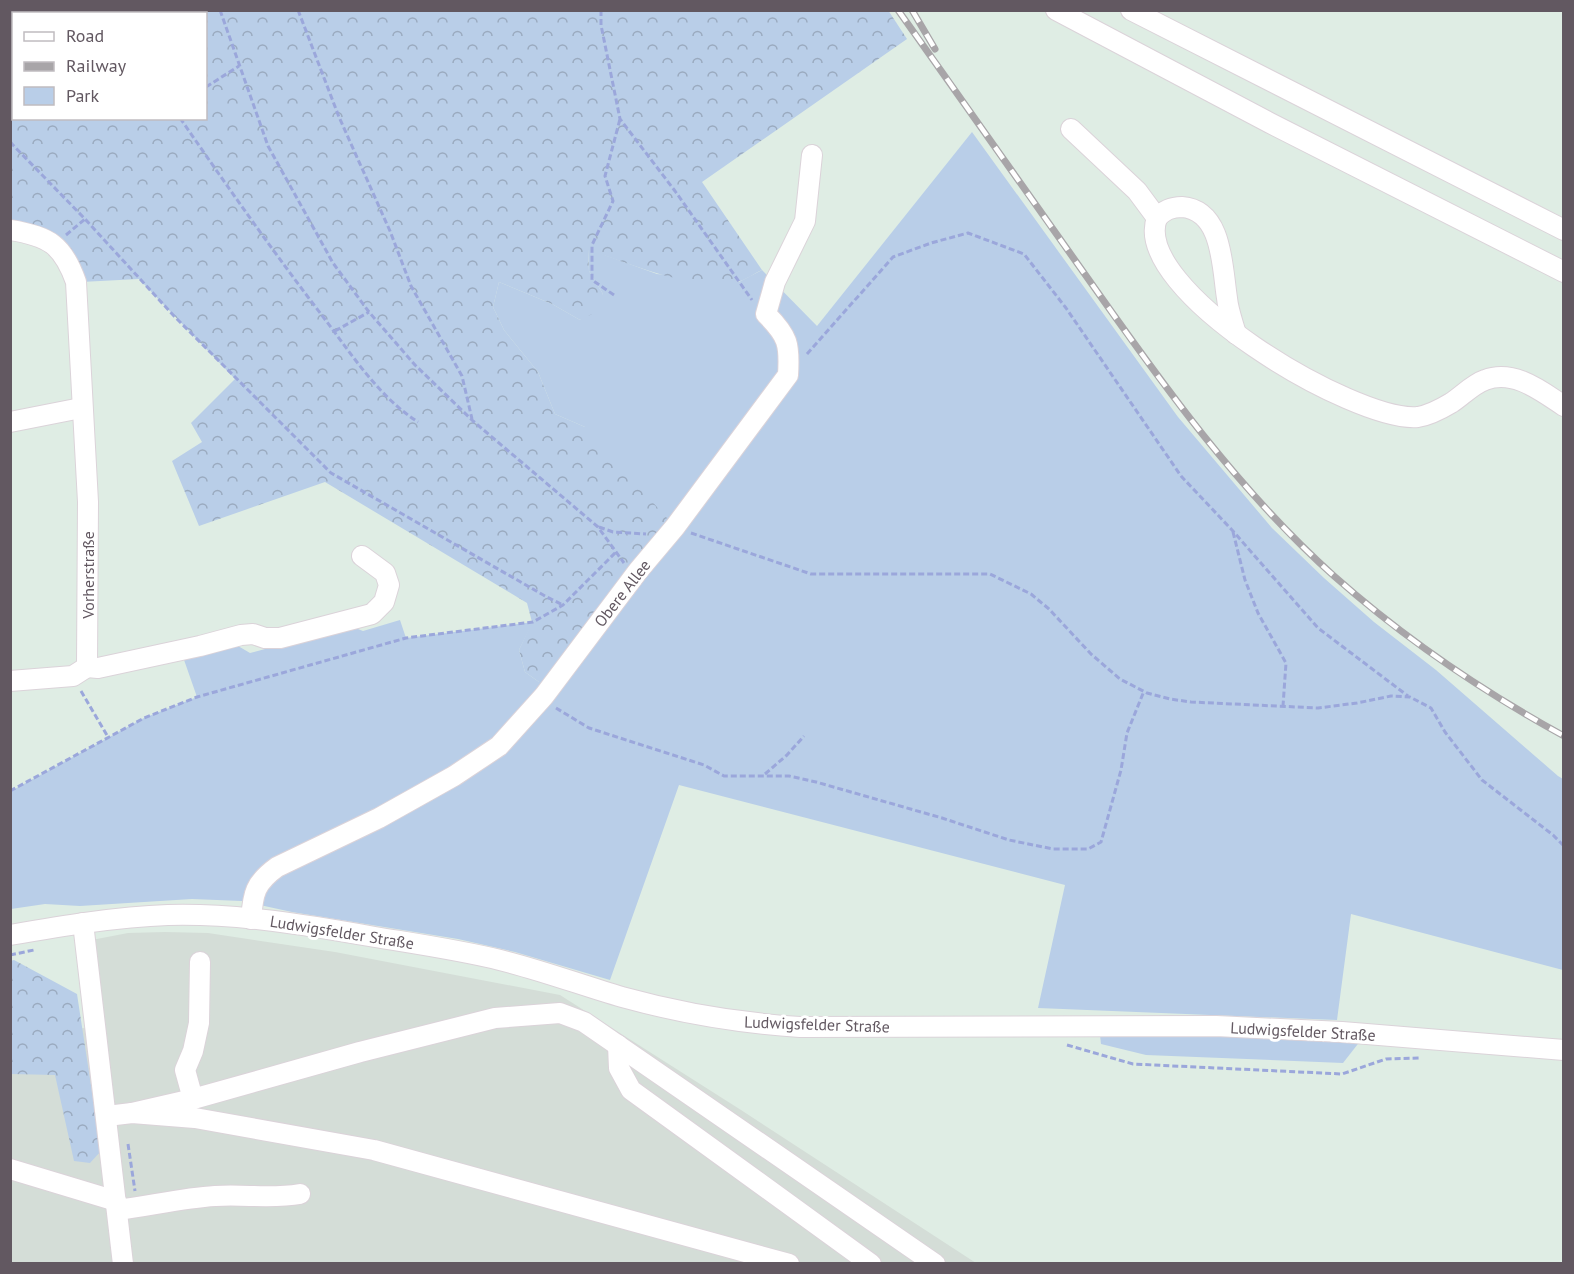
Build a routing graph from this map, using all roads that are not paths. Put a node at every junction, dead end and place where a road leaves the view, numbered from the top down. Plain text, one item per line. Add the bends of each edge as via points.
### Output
1 (1056, 10) edge
2 (1131, 10) edge
3 (1071, 129) dead end
4 (812, 155) dead end
5 (1157, 218) junction
6 (10, 230) edge
7 (1563, 230) edge
8 (1563, 272) edge
9 (1236, 334) junction
10 (1563, 406) edge
11 (81, 408) junction
12 (10, 422) edge
13 (362, 556) dead end
14 (80, 672) junction
15 (10, 681) edge
16 (251, 919) junction
17 (83, 923) junction
18 (10, 935) edge
19 (200, 962) dead end
20 (618, 1045) junction
21 (1563, 1050) edge
22 (193, 1099) junction
23 (132, 1113) junction
24 (107, 1116) junction
25 (10, 1169) edge
26 (300, 1194) dead end
27 (117, 1206) junction
28 (123, 1263) edge
29 (789, 1263) edge
30 (871, 1263) edge
31 (934, 1263) edge

1 - 8 street
2 - 7 street
3 - 5 street via 1137,191
4 - 16 street, Obere Allee via 805,221 775,282 766,314 783,330 789,353 788,375 544,696 499,746 379,818 277,867 255,889
5 - 9 street via 1156,241 1168,267 1203,306
5 - 9 street via 1164,210 1177,207 1192,208 1206,217 1217,237
6 - 11 street, Vorherstraße via 27,232 54,244 68,261 76,282
9 - 10 street via 1311,382 1387,413 1417,417 1438,411 1484,380 1497,377 1518,379
11 - 12 street
11 - 14 street, Vorherstraße via 88,502
13 - 14 street via 385,573 389,585 384,602 372,614 280,638 241,635
14 - 15 street
16 - 17 street, Ludwigsfelder Straße via 167,915
16 - 21 street, Ludwigsfelder Straße via 468,952 673,1010 756,1024 1226,1027
17 - 18 street, Ludwigsfelder Straße
17 - 24 street
19 - 22 street via 199,1023 185,1070
20 - 22 street via 584,1022 560,1013 495,1018
20 - 30 street via 619,1068 631,1089
20 - 31 street
22 - 23 street
23 - 24 street
23 - 29 street via 195,1118 374,1150
24 - 27 street
25 - 27 street
26 - 27 street via 227,1195
27 - 28 street

